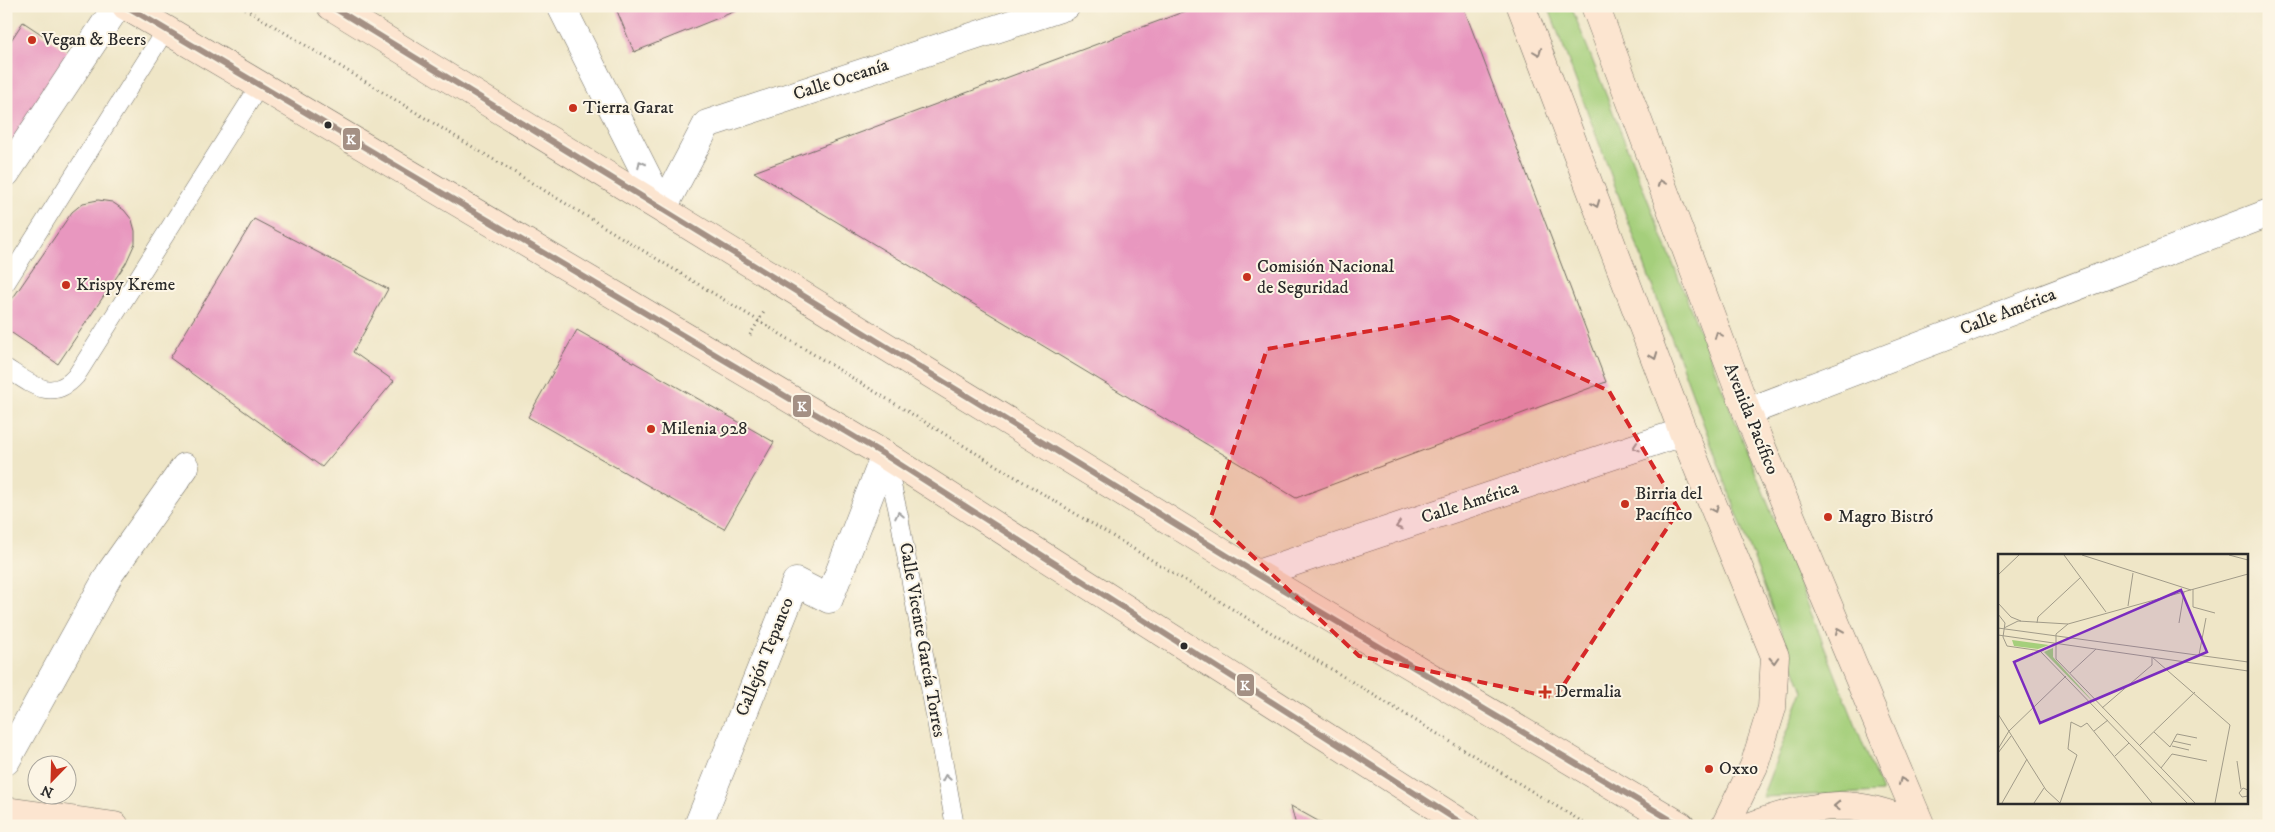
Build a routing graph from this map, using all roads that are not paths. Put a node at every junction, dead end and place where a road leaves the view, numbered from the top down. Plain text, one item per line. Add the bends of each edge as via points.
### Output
1 (117, 6) edge
2 (126, 6) edge
3 (331, 6) edge
4 (561, 6) edge
5 (1066, 6) edge
6 (1521, 6) edge
7 (1595, 6) edge
8 (166, 29) junction
9 (260, 85) junction
10 (6, 173) edge
11 (663, 208) junction
12 (2269, 213) edge
13 (6, 284) edge
14 (6, 368) edge
15 (1747, 412) junction
16 (1683, 432) junction
17 (885, 455) junction
18 (185, 467) dead end
19 (1257, 574) junction
20 (6, 761) edge
21 (6, 810) edge
22 (1650, 818) edge
23 (115, 826) edge
24 (698, 826) edge
25 (955, 826) edge
26 (1466, 826) edge
27 (1681, 826) edge
28 (1725, 826) edge
29 (1751, 826) edge
30 (1917, 826) edge
31 (1921, 826) edge

1 - 10 street
2 - 8 main road
3 - 11 main road
11 -> 4 street
5 - 11 street, Calle Oceanía via 707,124
6 -> 16 main road
15 -> 7 main road, Avenida Pacífico
8 - 9 main road
8 - 13 lane
9 - 14 lane via 68,385 57,390 45,390
9 - 17 main road
11 - 19 main road
12 - 15 street, Calle América
31 -> 15 main road, Avenida Pacífico
16 -> 19 street, Calle América
16 -> 28 main road via 1775,656 1772,708 1754,766
17 - 24 street, Callejón Tepanco via 829,599 796,582
25 -> 17 lane, Calle Vicente García Torres
17 - 26 main road
18 - 20 street via 110,573
19 - 22 main road
21 - 23 main road
22 - 27 main road
30 -> 29 main road via 1879,810 1842,806 1803,809

